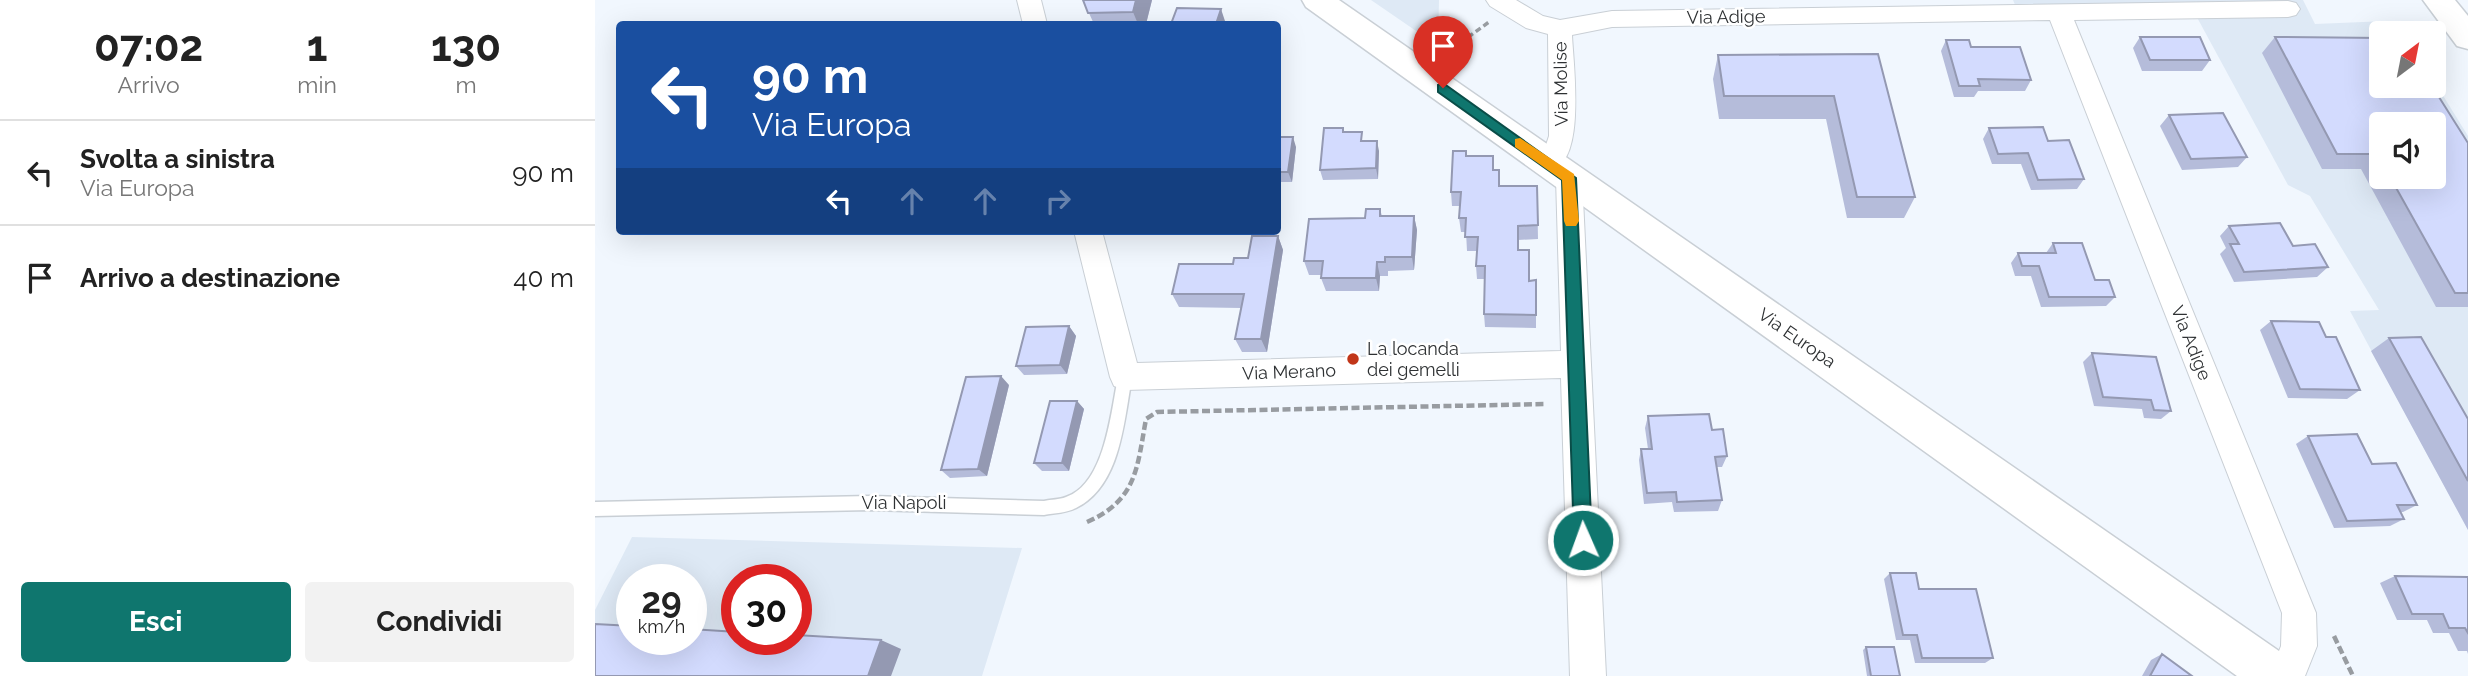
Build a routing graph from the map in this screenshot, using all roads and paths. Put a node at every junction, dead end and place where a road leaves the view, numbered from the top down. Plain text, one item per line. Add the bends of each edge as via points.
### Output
1 (1029, 0) edge
2 (1317, 0) edge
3 (2438, 0) edge
4 (1504, 4) edge
5 (1827, 8) edge
6 (2288, 9) dead end
7 (2059, 12) junction
8 (1034, 21) edge
9 (1560, 29) junction
10 (2468, 38) edge
11 (1439, 58) dead end
12 (1558, 170) junction
13 (1089, 235) edge
14 (1578, 365) junction
15 (1125, 377) junction
16 (595, 509) edge
17 (1588, 676) edge
18 (2276, 676) edge
19 (2287, 676) edge

1 - 8 street
2 - 12 street, Via Europa
3 - 10 street
4 - 9 street, Via Molise via 1535,22
4 - 11 path
5 - 7 street, Via Adige
5 - 9 street, Via Adige via 1612,19
6 - 7 street, Via Adige
7 - 19 street, Via Adige via 2299,613 2299,646
9 - 12 street, Via Molise via 1562,135
12 - 14 street
12 - 18 street, Via Europa
13 - 15 street
14 - 15 street, Via Merano
14 - 17 street
15 - 16 lane, Via Napoli via 1111,448 1091,487 1071,503 1044,508 870,503

